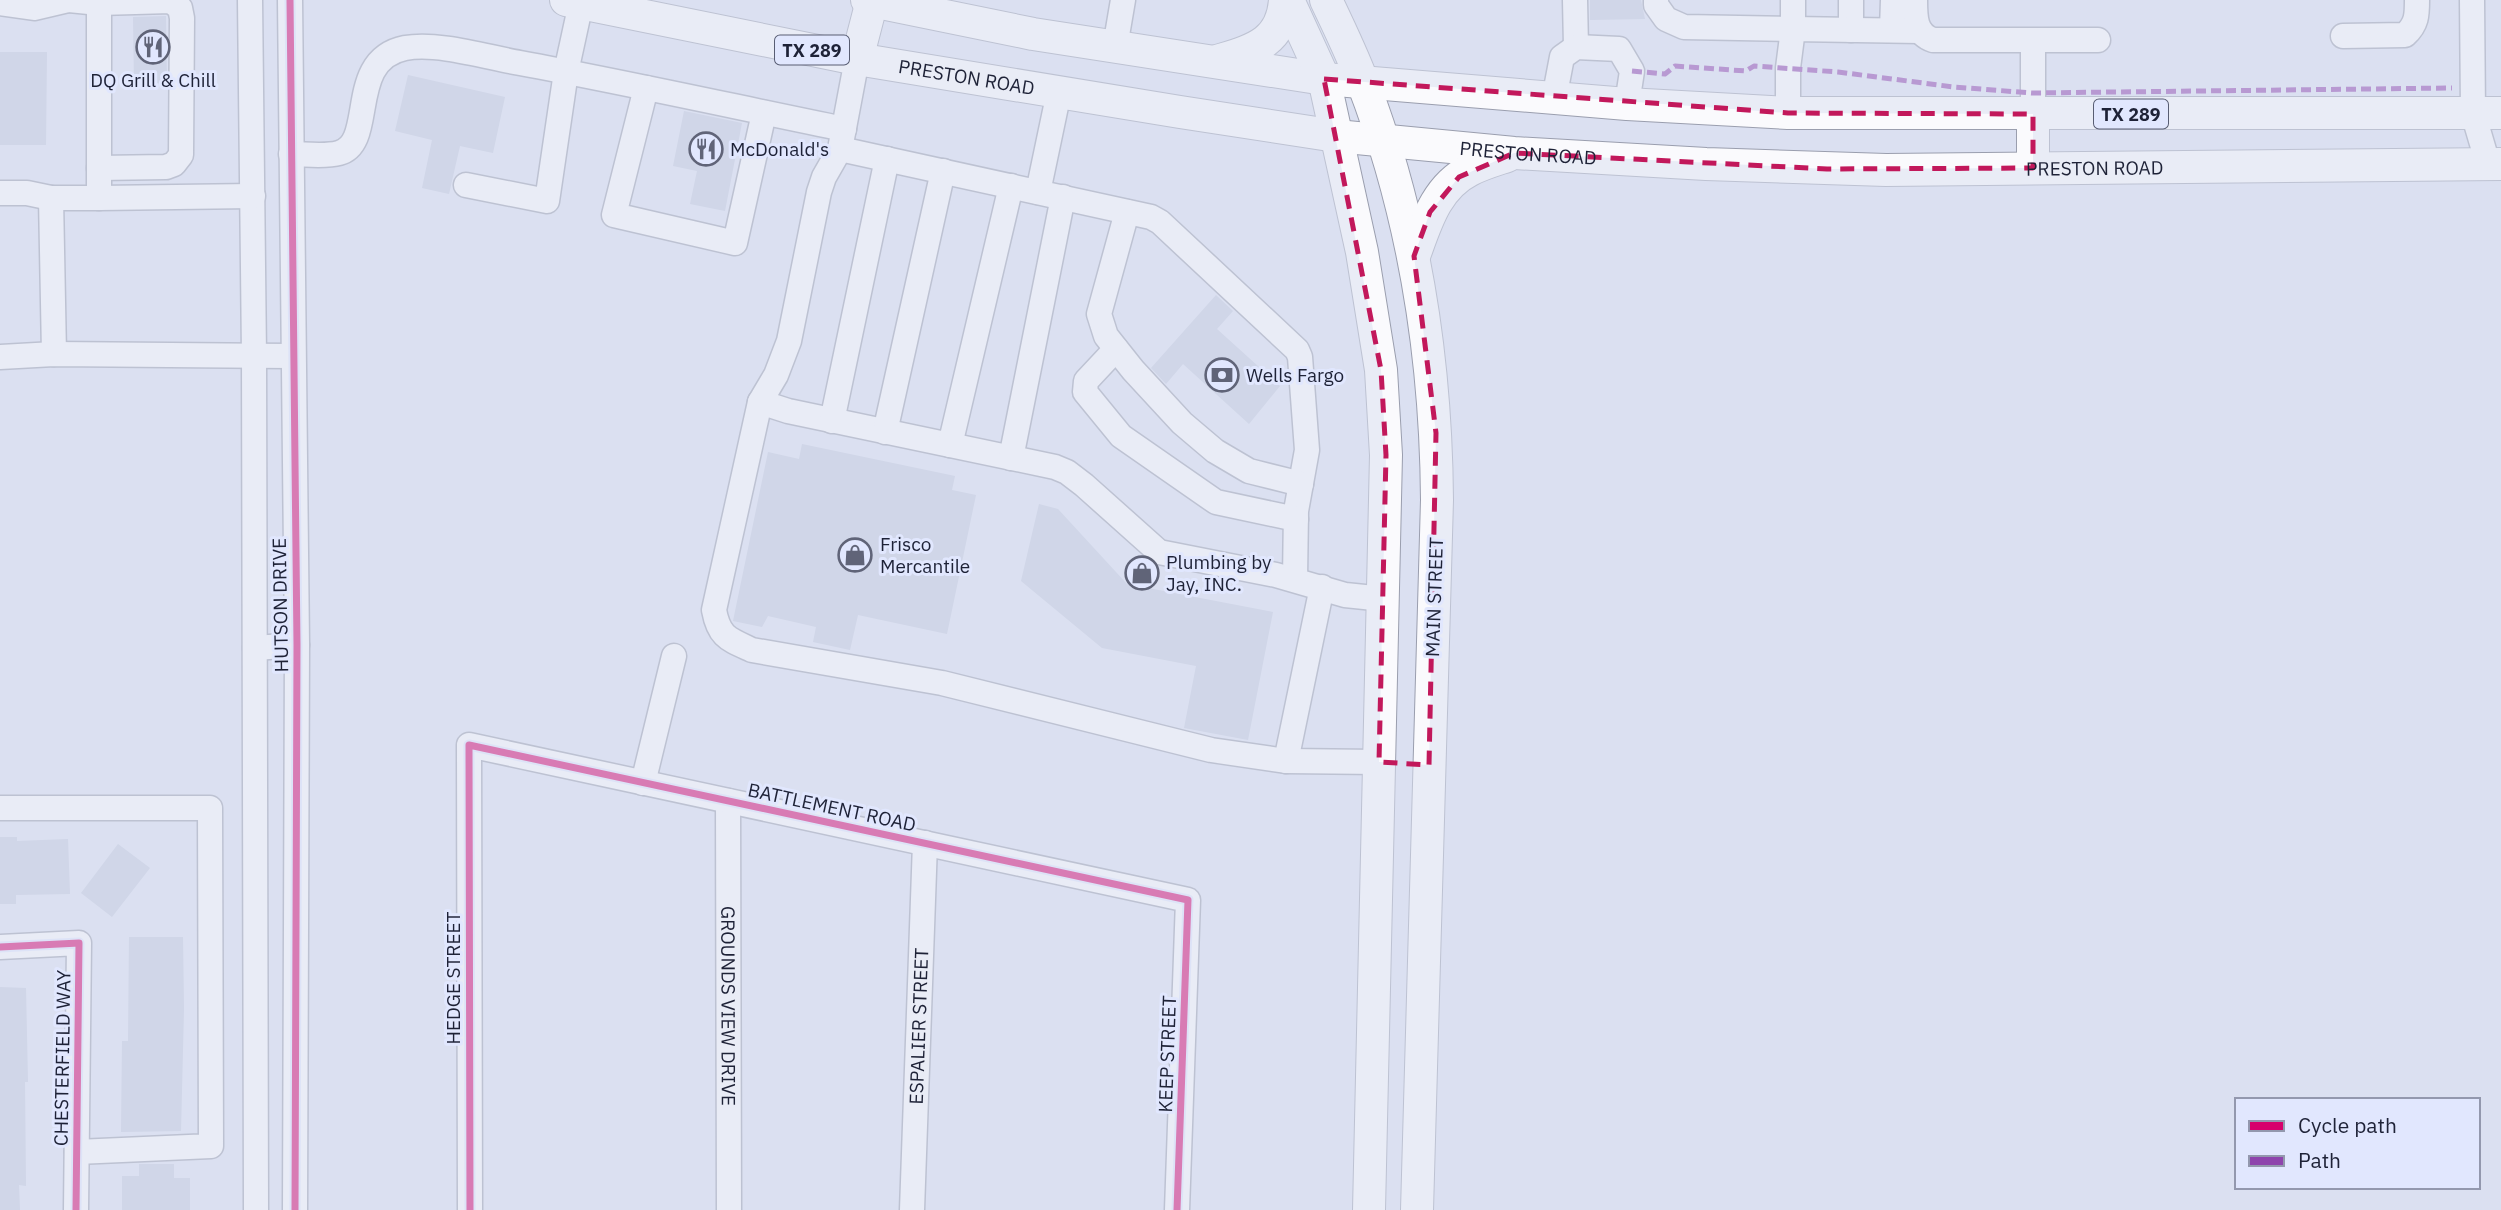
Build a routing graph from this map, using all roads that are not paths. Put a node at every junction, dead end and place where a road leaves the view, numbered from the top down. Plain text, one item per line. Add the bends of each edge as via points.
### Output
1 (69, 0) edge
2 (250, 0) edge
3 (290, 0) edge
4 (870, 0) edge
5 (1123, 0) edge
6 (1287, 0) edge
7 (1326, 0) edge
8 (1575, 0) edge
9 (1656, 0) edge
10 (1793, 0) edge
11 (1837, 0) edge
12 (1850, 0) edge
13 (1893, 0) edge
14 (1915, 0) edge
15 (2417, 0) edge
16 (2472, 0) edge
17 (99, 1) edge
18 (574, 2) edge
19 (0, 3) edge
20 (1793, 29) junction
21 (1843, 30) junction
22 (1892, 30) junction
23 (1920, 31) junction
24 (2343, 36) dead end
25 (2098, 40) dead end
26 (2033, 41) junction
27 (1115, 47) junction
28 (1576, 47) junction
29 (857, 59) junction
30 (1212, 62) junction
31 (566, 72) junction
32 (1324, 79) junction
33 (1364, 83) junction
34 (646, 88) junction
35 (1059, 92) junction
36 (1555, 99) junction
37 (1627, 104) junction
38 (764, 113) junction
39 (1788, 113) junction
40 (2033, 114) junction
41 (2492, 116) edge
42 (1336, 136) junction
43 (842, 139) junction
44 (1382, 139) junction
45 (1514, 153) junction
46 (291, 154) junction
47 (887, 159) junction
48 (2495, 164) edge
49 (99, 167) junction
50 (2034, 168) junction
51 (943, 171) junction
52 (466, 185) dead end
53 (1011, 186) junction
54 (1038, 192) junction
55 (0, 193) edge
56 (253, 196) junction
57 (1063, 197) junction
58 (51, 198) junction
59 (99, 198) junction
60 (1127, 212) junction
61 (1414, 256) junction
62 (1116, 349) junction
63 (54, 354) junction
64 (254, 356) junction
65 (293, 356) junction
66 (0, 357) edge
67 (761, 402) junction
68 (832, 421) junction
69 (885, 432) junction
70 (950, 445) junction
71 (1011, 458) junction
72 (1301, 484) junction
73 (1296, 519) junction
74 (1295, 579) junction
75 (1322, 587) junction
76 (1384, 599) junction
77 (297, 645) junction
78 (255, 649) junction
79 (674, 656) dead end
80 (469, 745) joint
81 (1286, 761) junction
82 (1379, 762) junction
83 (1429, 765) junction
84 (643, 783) junction
85 (728, 801) junction
86 (0, 808) edge
87 (925, 843) junction
88 (1188, 900) joint
89 (0, 947) edge
90 (77, 1152) junction
91 (76, 1210) edge
92 (256, 1210) edge
93 (295, 1210) edge
94 (470, 1210) edge
95 (729, 1210) edge
96 (912, 1210) edge
97 (1177, 1210) edge
98 (1369, 1210) edge
99 (1418, 1210) edge

1 - 17 street
1 - 19 street via 34,8
2 - 56 street, HUTSON DRIVE
3 - 46 street, HUTSON DRIVE
4 - 27 main road, TX 289
4 - 29 main road
5 - 27 street
6 - 30 main road via 1283,19 1259,46
6 - 32 main road
7 - 33 main road, MAIN STREET
8 - 28 street
9 - 20 street via 1666,19 1684,27
10 - 20 street
11 - 21 street
12 - 21 street
13 - 22 street
14 - 23 street
15 - 24 street via 2417,19 2406,35
16 - 41 street
17 - 49 street
17 - 49 street via 171,1 180,8 182,18 181,155 166,167
18 - 29 main road, PRESTON ROAD / TX 289
18 - 31 street
20 - 21 street
20 - 39 street
21 - 22 street
22 - 23 street
23 - 26 street via 1933,40
25 - 26 street
26 - 40 street
27 - 30 main road, TX 289
28 - 36 street via 1562,57
28 - 37 street via 1619,49 1632,71
29 - 35 main road, PRESTON ROAD / TX 289
29 - 43 street
30 - 32 main road, TX 289
31 - 34 street
31 - 46 street via 438,48 404,48 371,71 349,147 339,153
31 - 52 street via 547,201
32 - 33 main road, TX 289
32 - 42 main road
33 - 36 main road, TX 289
33 - 44 main road, MAIN STREET
34 - 38 street
34 - 38 street via 614,215 735,243
35 - 42 main road, PRESTON ROAD / TX 289
35 - 54 street
36 - 37 main road, TX 289
37 - 39 main road, TX 289
38 - 43 street
39 - 40 main road, TX 289
40 - 41 main road, TX 289
40 - 50 main road
41 - 48 street
42 - 44 main road, PRESTON ROAD / TX 289
42 - 76 main road via 1362,252 1381,370 1386,455
43 - 47 street
43 - 67 street via 819,192 783,359
44 - 45 main road, PRESTON ROAD / TX 289
44 - 61 main road, MAIN STREET
45 - 50 main road, PRESTON ROAD / TX 289 via 1827,169
45 - 61 main road via 1469,170 1448,186 1430,212
46 - 65 street, HUTSON DRIVE
47 - 51 street
47 - 68 street
48 - 50 main road, PRESTON ROAD / TX 289
49 - 59 street
51 - 53 street
51 - 69 street
53 - 54 street
53 - 70 street
54 - 57 street
55 - 58 street
56 - 59 street
56 - 64 street, HUTSON DRIVE
57 - 60 street
57 - 71 street
58 - 59 street
58 - 63 street
60 - 62 street via 1099,314 1105,336
60 - 72 street via 1160,222 1297,350 1308,440
61 - 83 main road, MAIN STREET via 1436,433
62 - 72 street via 1182,423 1215,451 1250,471
62 - 73 street via 1086,382 1084,392 1121,436 1216,502
63 - 64 street
63 - 66 street
64 - 65 street
64 - 78 street, HUTSON DRIVE
65 - 77 street, HUTSON DRIVE
67 - 68 street
67 - 81 street via 714,610 717,627 731,641 752,650 942,683 1211,750
68 - 69 street
69 - 70 street
70 - 71 street
71 - 74 street via 1067,472 1160,552
72 - 73 street
73 - 74 street
74 - 75 street
75 - 76 street
75 - 81 street
76 - 82 main road
77 - 78 street
77 - 93 street, HUTSON DRIVE
78 - 92 street, HUTSON DRIVE
79 - 84 street
80 - 84 street, BATTLEMENT ROAD
80 - 94 street, HEDGE STREET
81 - 82 street
82 - 83 main road
82 - 98 main road
83 - 99 main road, MAIN STREET
84 - 85 street, BATTLEMENT ROAD
85 - 87 street, BATTLEMENT ROAD
85 - 95 street, GROUNDS VIEW DRIVE
86 - 90 street via 211,808 211,1146
87 - 88 street, BATTLEMENT ROAD
87 - 96 street, ESPALIER STREET
88 - 97 street, KEEP STREET
89 - 90 street, CHESTERFIELD WAY via 79,943
90 - 91 street, CHESTERFIELD WAY

